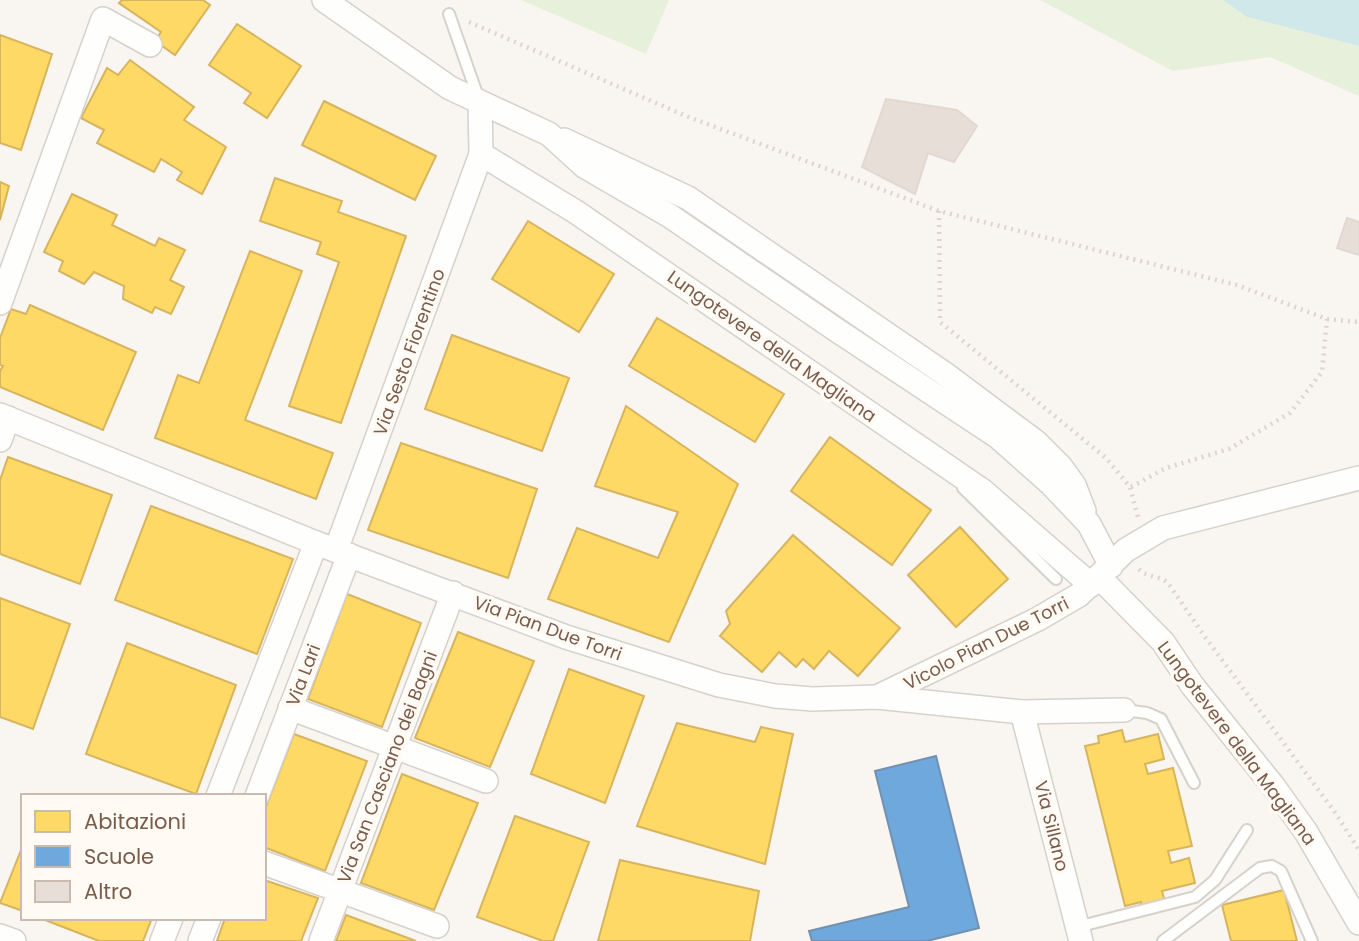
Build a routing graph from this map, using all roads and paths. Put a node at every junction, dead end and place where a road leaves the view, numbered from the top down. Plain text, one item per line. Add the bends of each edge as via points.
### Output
1 (324, 0) edge
2 (449, 14) joint
3 (150, 45) dead end
4 (480, 103) junction
5 (481, 154) junction
6 (939, 211) junction
7 (0, 303) edge
8 (1327, 319) junction
9 (1359, 322) edge
10 (4, 417) edge
11 (0, 440) edge
12 (928, 455) junction
13 (1359, 478) edge
14 (1130, 487) junction
15 (1148, 536) junction
16 (334, 549) junction
17 (1100, 576) junction
18 (1056, 579) dead end
19 (453, 593) junction
20 (877, 697) junction
21 (290, 708) junction
22 (1124, 710) joint
23 (1022, 712) junction
24 (394, 748) junction
25 (486, 781) dead end
26 (1194, 783) dead end
27 (219, 794) edge
28 (258, 794) edge
29 (1247, 830) dead end
30 (266, 864) edge
31 (341, 890) junction
32 (170, 920) edge
33 (208, 920) edge
34 (1359, 923) edge
35 (436, 926) dead end
36 (1079, 934) edge
37 (0, 936) edge
38 (14, 941) edge
39 (162, 941) edge
40 (200, 941) edge
41 (321, 941) edge
42 (1163, 941) edge
43 (1312, 941) edge

1 - 4 street, Lungotevere della Magliana via 450,88
2 - 4 lane
2 - 6 path via 686,116
3 - 7 street via 103,19
4 - 5 street
4 - 17 street, Lungotevere della Magliana via 549,134 584,166 670,216 998,437 1089,524
5 - 12 street, Lungotevere della Magliana via 576,212
5 - 16 street, Via Sesto Fiorentino
6 - 8 path via 1237,285
6 - 14 path via 940,322 1106,458
8 - 9 path
8 - 14 path via 1322,372 1290,413 1229,449 1166,468
10 - 11 street
10 - 16 street, Via Pian Due Torri
12 - 17 street, Lungotevere della Magliana
12 - 18 lane
13 - 15 street, Vicolo Pian Due Torri via 1163,528
14 - 15 path
15 - 17 street, Vicolo Pian Due Torri
16 - 19 street, Via Pian Due Torri
16 - 21 street, Via Lari
16 - 27 street
17 - 20 street, Vicolo Pian Due Torri via 1079,595 1038,619
17 - 34 street, Lungotevere della Magliana via 1163,642 1274,787
19 - 20 street, Via Pian Due Torri via 578,641 719,685 793,698
19 - 24 street, Via San Casciano dei Bagni
20 - 23 street, Via Pian Due Torri
21 - 24 street
21 - 28 street, Via Lari
22 - 23 street, Via Pian Due Torri
22 - 26 lane via 1161,719
23 - 36 street, Via Sillano
24 - 25 street
24 - 31 street, Via San Casciano dei Bagni
29 - 36 lane via 1215,880 1195,897
30 - 31 street
31 - 35 street
31 - 41 street, Via San Casciano dei Bagni
32 - 39 street
33 - 40 street
37 - 38 street
42 - 43 lane via 1260,868 1272,866 1280,871

